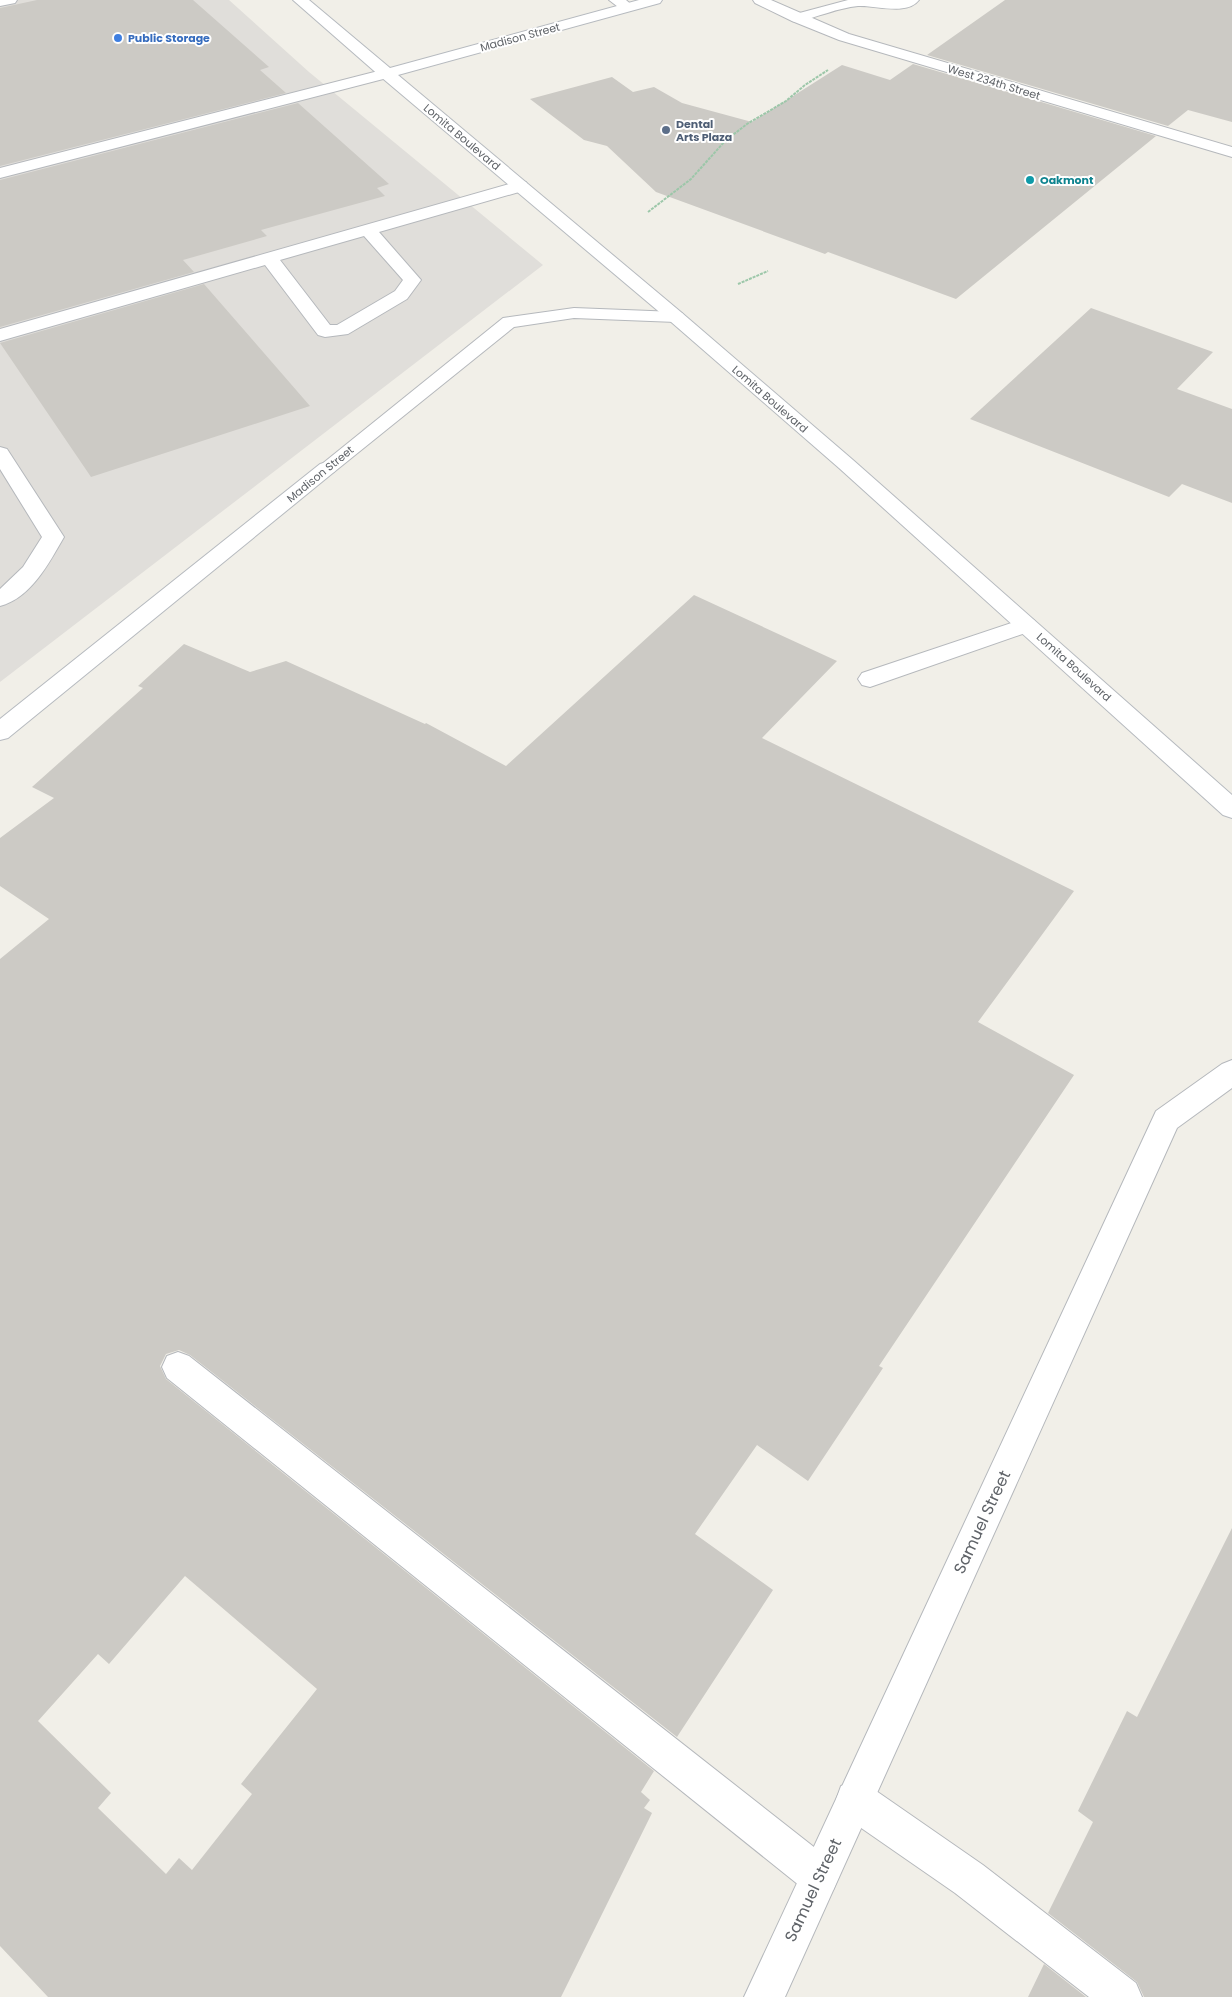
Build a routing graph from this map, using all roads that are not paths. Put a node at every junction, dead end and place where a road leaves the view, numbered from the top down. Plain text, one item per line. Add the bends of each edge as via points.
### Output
1 (10, 0) edge
2 (300, 0) edge
3 (654, 0) edge
4 (760, 0) edge
5 (912, 0) edge
6 (0, 2) edge
7 (622, 4) edge
8 (797, 18) junction
9 (386, 74) junction
10 (1232, 152) edge
11 (0, 173) edge
12 (520, 186) junction
13 (368, 230) junction
14 (269, 258) junction
15 (676, 317) junction
16 (0, 335) edge
17 (0, 453) edge
18 (0, 599) edge
19 (1026, 625) junction
20 (870, 679) dead end
21 (0, 732) edge
22 (1232, 809) edge
23 (1232, 1072) edge
24 (178, 1367) dead end
25 (855, 1800) junction
26 (819, 1876) junction
27 (764, 1997) edge
28 (1122, 1997) edge

1 - 6 street
2 - 9 street, Lomita Boulevard
3 - 7 street, Madison Street
4 - 8 street, West 234th Street
5 - 8 street via 904,4 857,2
7 - 9 street, Madison Street
8 - 10 street, West 234th Street via 869,45
9 - 11 street, Madison Street
9 - 12 street, Lomita Boulevard
12 - 13 street
12 - 15 street, Lomita Boulevard
13 - 14 street
13 - 14 street via 412,280 401,295 341,330 325,331
14 - 16 street
15 - 19 street, Lomita Boulevard
15 - 21 street, Madison Street via 574,313 509,322
17 - 18 street via 53,537 40,562 14,591
19 - 20 street
19 - 22 street, Lomita Boulevard
23 - 25 street, Samuel Street via 1166,1120
24 - 26 street
25 - 26 street, Samuel Street
25 - 28 street via 969,1879
26 - 27 street, Samuel Street

